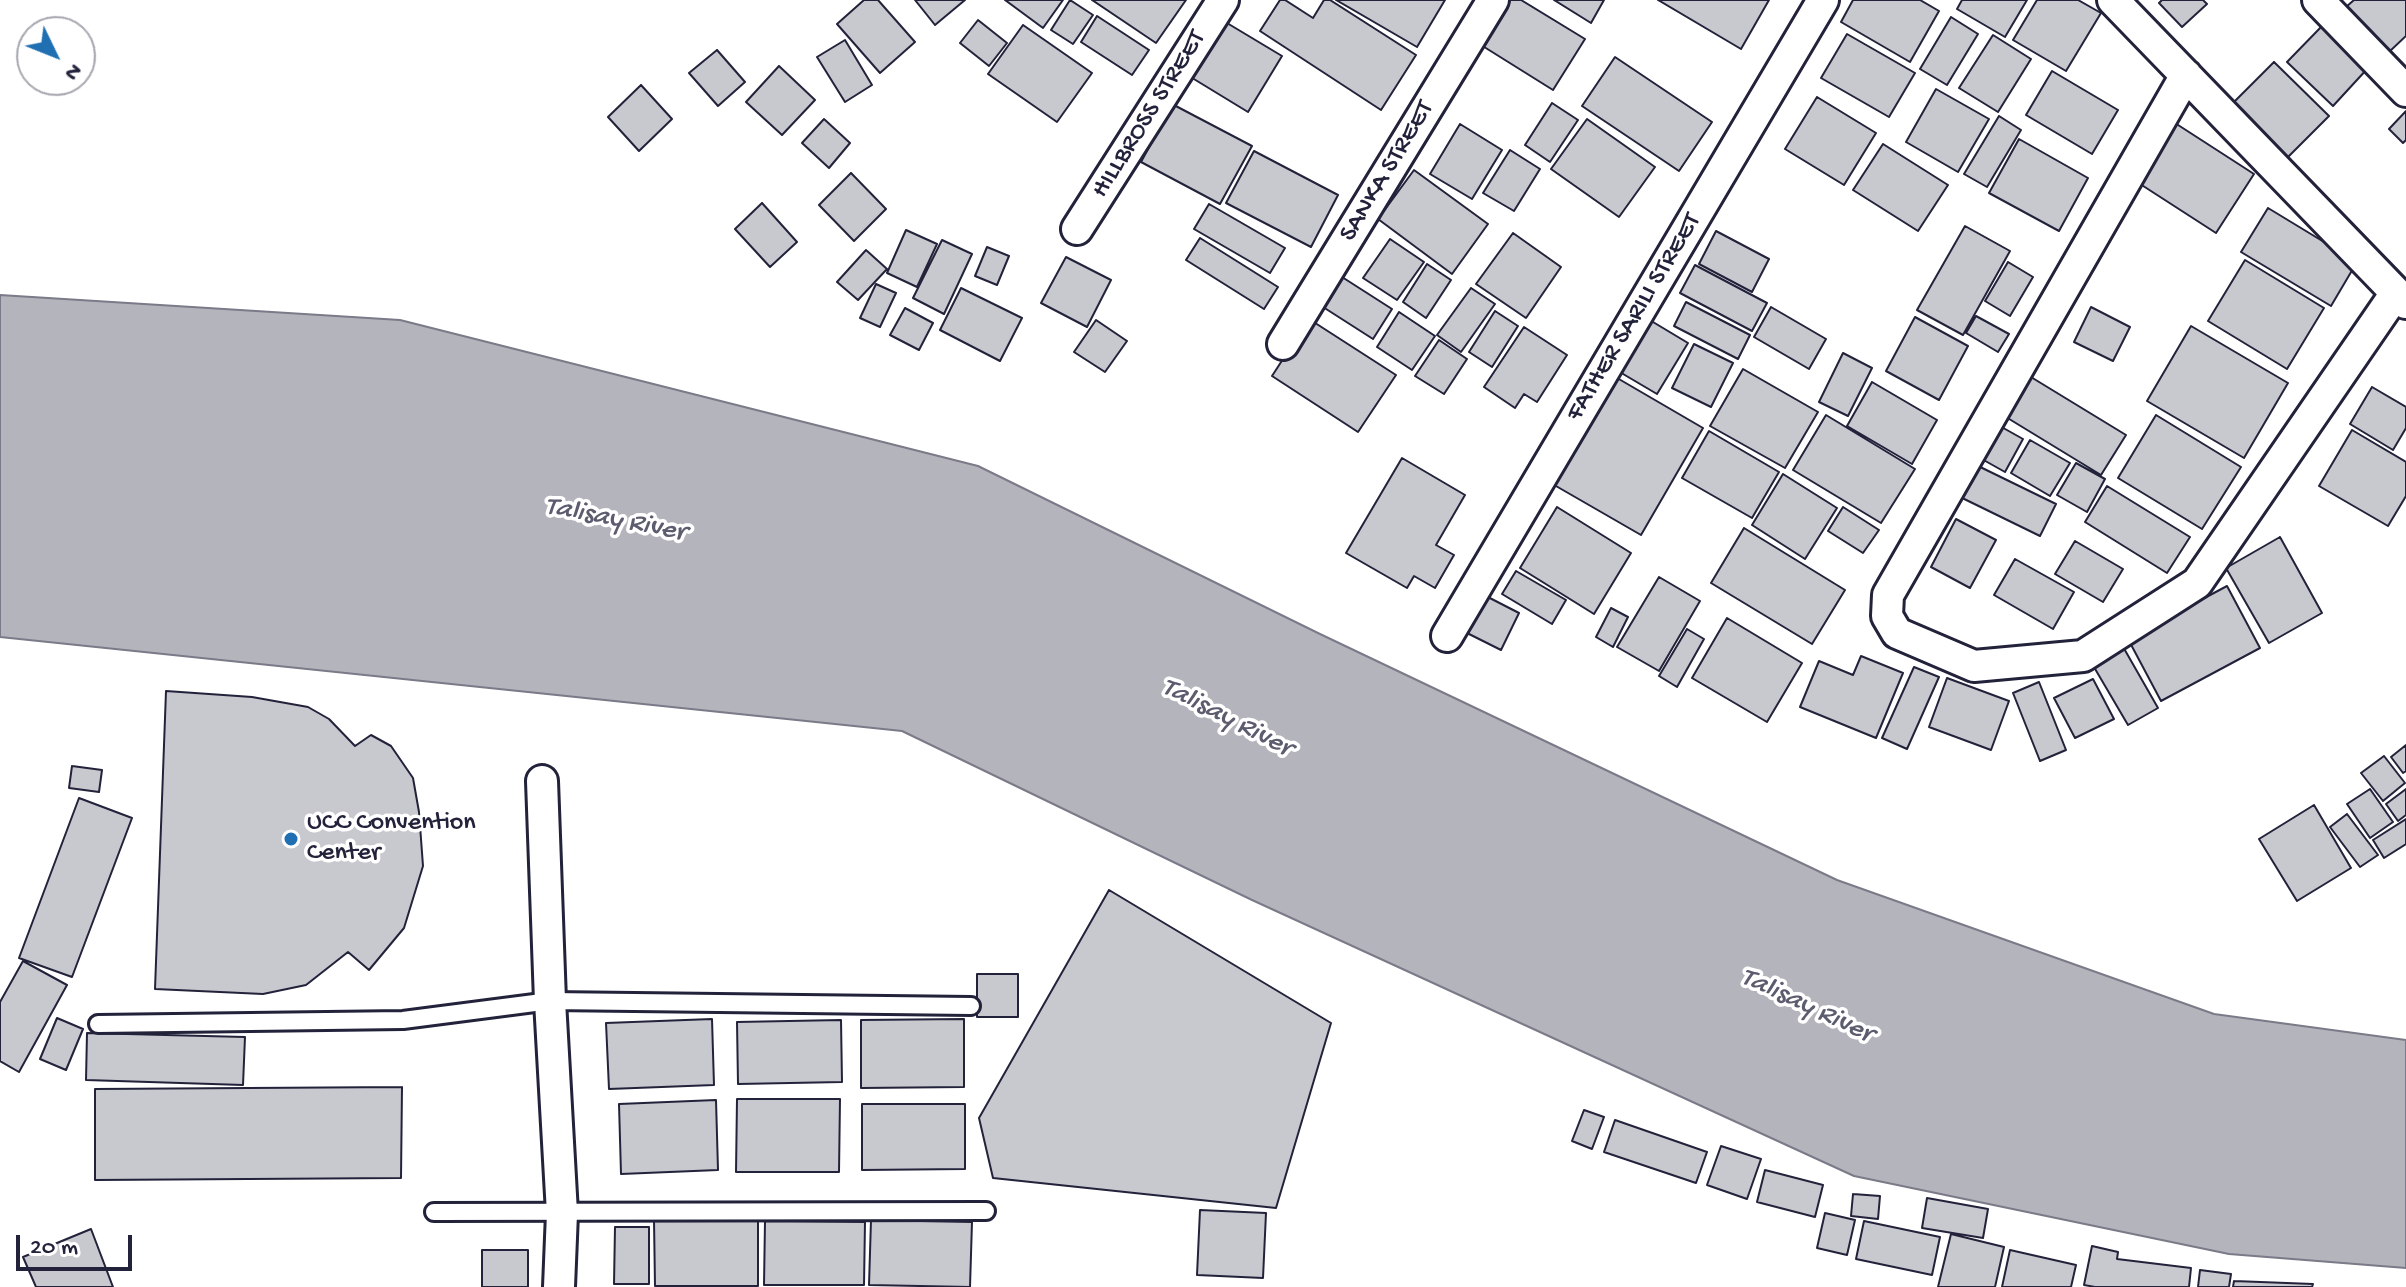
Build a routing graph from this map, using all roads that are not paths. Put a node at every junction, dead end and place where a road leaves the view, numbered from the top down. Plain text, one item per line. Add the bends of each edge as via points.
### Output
1 (1223, 0) edge
2 (1493, 0) edge
3 (1823, 0) edge
4 (2113, 0) edge
5 (2318, 0) edge
6 (2186, 75) junction
7 (2406, 91) edge
8 (1077, 229) dead end
9 (2401, 298) edge
10 (1283, 344) dead end
11 (1447, 636) dead end
12 (542, 781) dead end
13 (550, 1001) junction
14 (971, 1006) dead end
15 (98, 1024) dead end
16 (986, 1211) dead end
17 (434, 1212) dead end
18 (562, 1213) junction
19 (559, 1287) edge

1 - 8 street, HILLBROSS STREET
2 - 10 street, SANKA STREET
3 - 11 street, FATHER SARILI STREET
4 - 6 street
5 - 7 street
6 - 9 street
6 - 9 street via 1888,595 1887,616 1897,633 1974,666 2083,656 2197,583
12 - 13 street
13 - 14 lane
13 - 15 lane via 403,1020
13 - 18 street
16 - 18 lane
17 - 18 lane
18 - 19 street

